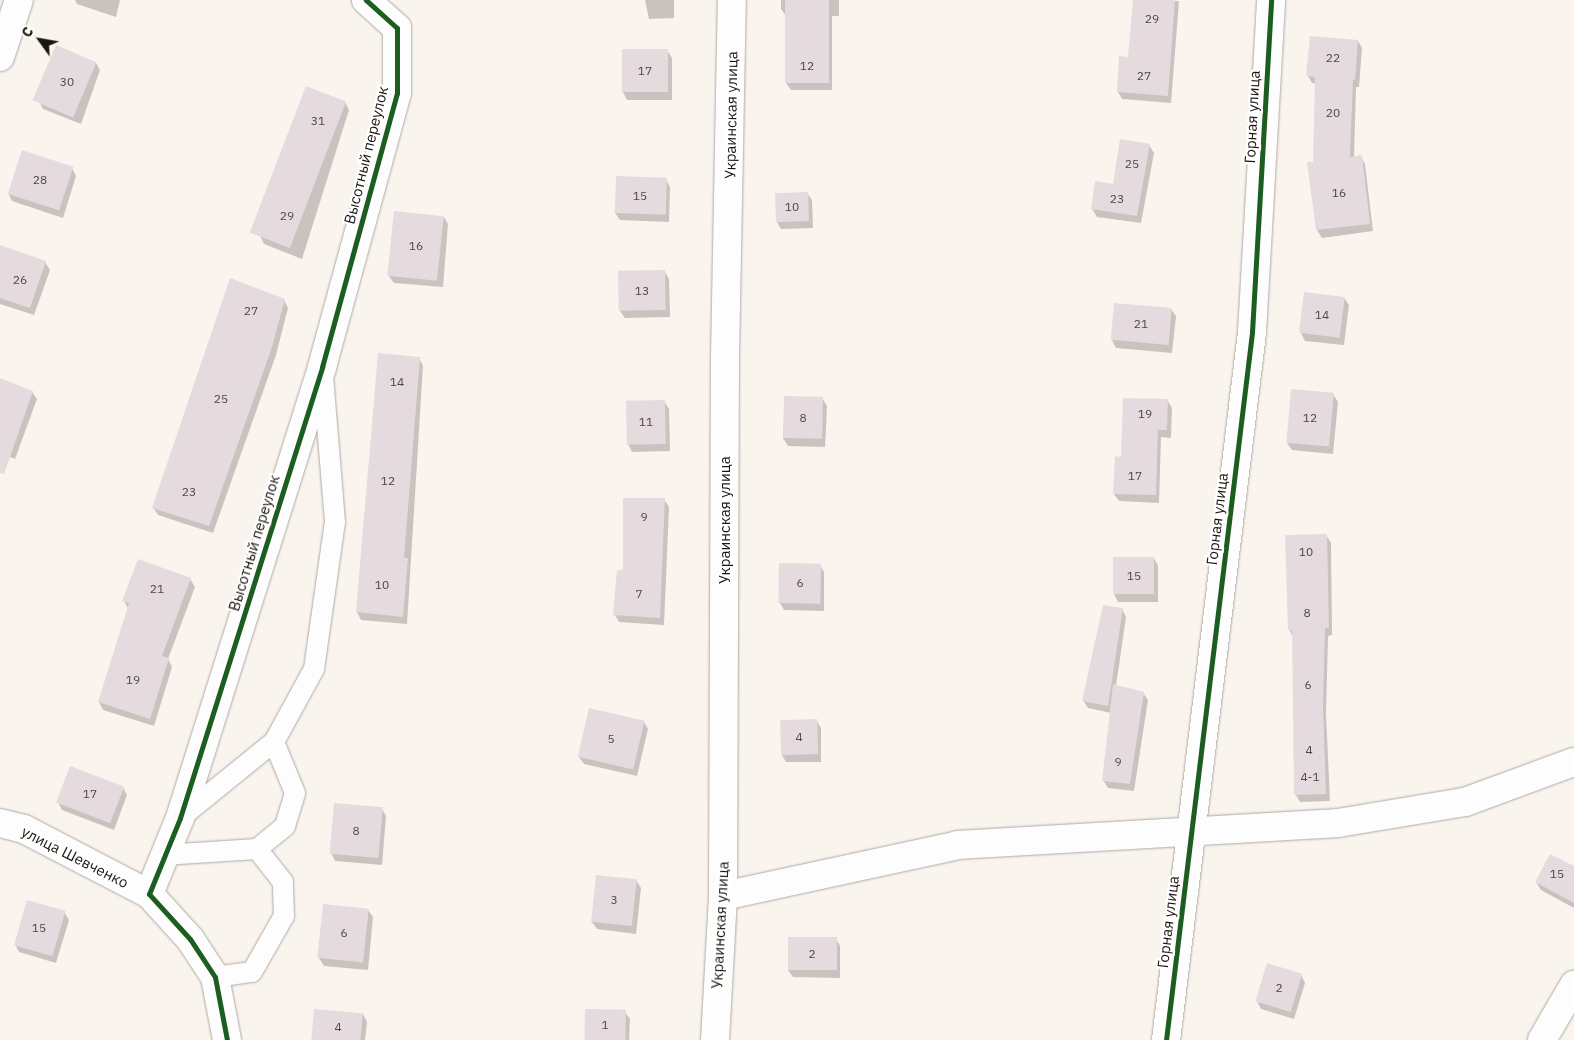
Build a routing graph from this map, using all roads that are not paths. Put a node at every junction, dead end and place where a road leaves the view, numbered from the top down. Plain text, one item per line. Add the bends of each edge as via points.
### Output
1 (19, 0) edge
2 (366, 0) edge
3 (732, 0) edge
4 (1271, 0) edge
5 (0, 57) edge
6 (322, 367) junction
7 (274, 742) junction
8 (1574, 762) edge
9 (180, 818) junction
10 (0, 823) edge
11 (1191, 834) junction
12 (257, 849) junction
13 (163, 855) junction
14 (149, 894) junction
15 (724, 896) junction
16 (215, 977) junction
17 (1574, 984) edge
18 (226, 1040) edge
19 (714, 1040) edge
20 (1166, 1040) edge
21 (1542, 1040) edge

1 - 5 street
2 - 6 street, Высотный переулок via 397,28 397,94
3 - 15 street, Украинская улица via 725,365
4 - 11 street, Горная улица via 1252,332
6 - 7 lane via 334,522 314,669
6 - 9 street, Высотный переулок
7 - 9 lane
7 - 12 lane via 295,793 285,826
8 - 11 street via 1465,802 1338,823
9 - 13 street, Высотный переулок
10 - 14 street, улица Шевченко via 24,829
11 - 15 street via 958,845
11 - 20 street, Горная улица
12 - 13 lane
12 - 16 lane via 283,882 284,916 252,972
13 - 14 street, Высотный переулок
14 - 16 street via 190,939
15 - 19 street, Украинская улица
16 - 18 street
17 - 21 street

